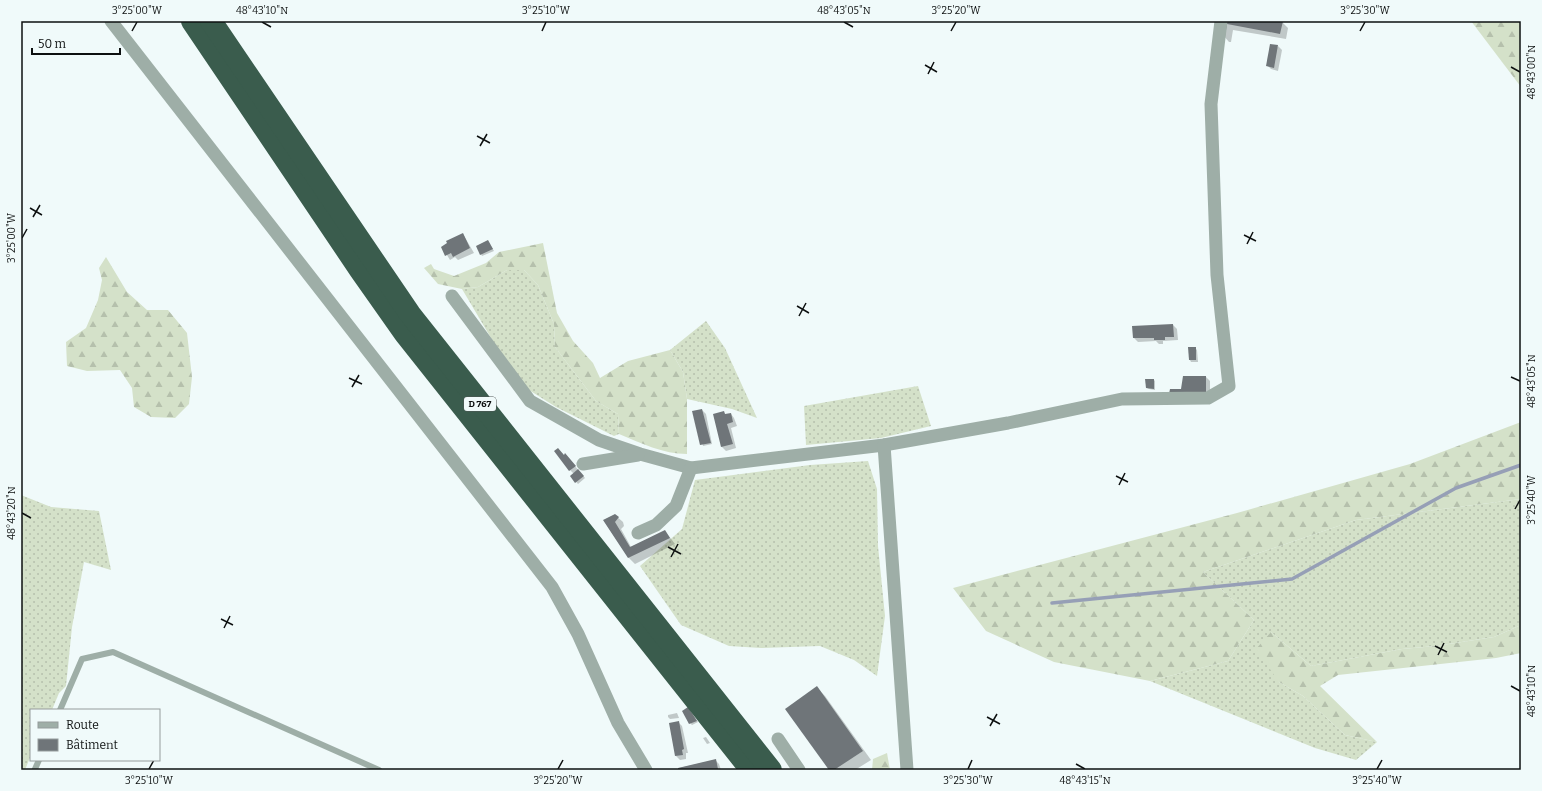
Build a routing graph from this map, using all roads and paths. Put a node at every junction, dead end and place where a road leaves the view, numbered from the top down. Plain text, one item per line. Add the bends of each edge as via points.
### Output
1 (111, 21) edge
2 (192, 21) edge
3 (211, 21) edge
4 (1221, 21) edge
5 (452, 296) dead end
6 (884, 445) junction
7 (640, 454) junction
8 (583, 464) dead end
9 (691, 468) junction
10 (638, 533) dead end
11 (60, 709) edge
12 (778, 739) dead end
13 (39, 761) edge
14 (35, 769) dead end
15 (379, 770) edge
16 (646, 770) edge
17 (751, 770) edge
18 (771, 770) edge
19 (799, 770) edge
20 (907, 770) edge

1 - 16 street via 552,587 578,634 618,723
2 - 17 highway, D 767 via 405,334
3 - 18 highway, D 767 via 410,314
4 - 6 street via 1211,104 1217,275 1229,386 1208,398 1122,399
5 - 7 street via 530,401 599,440
6 - 9 street
6 - 20 street
7 - 8 street
7 - 9 street
9 - 10 street via 676,506 656,525
11 - 15 lane via 82,659 113,652
12 - 19 street
13 - 14 lane

